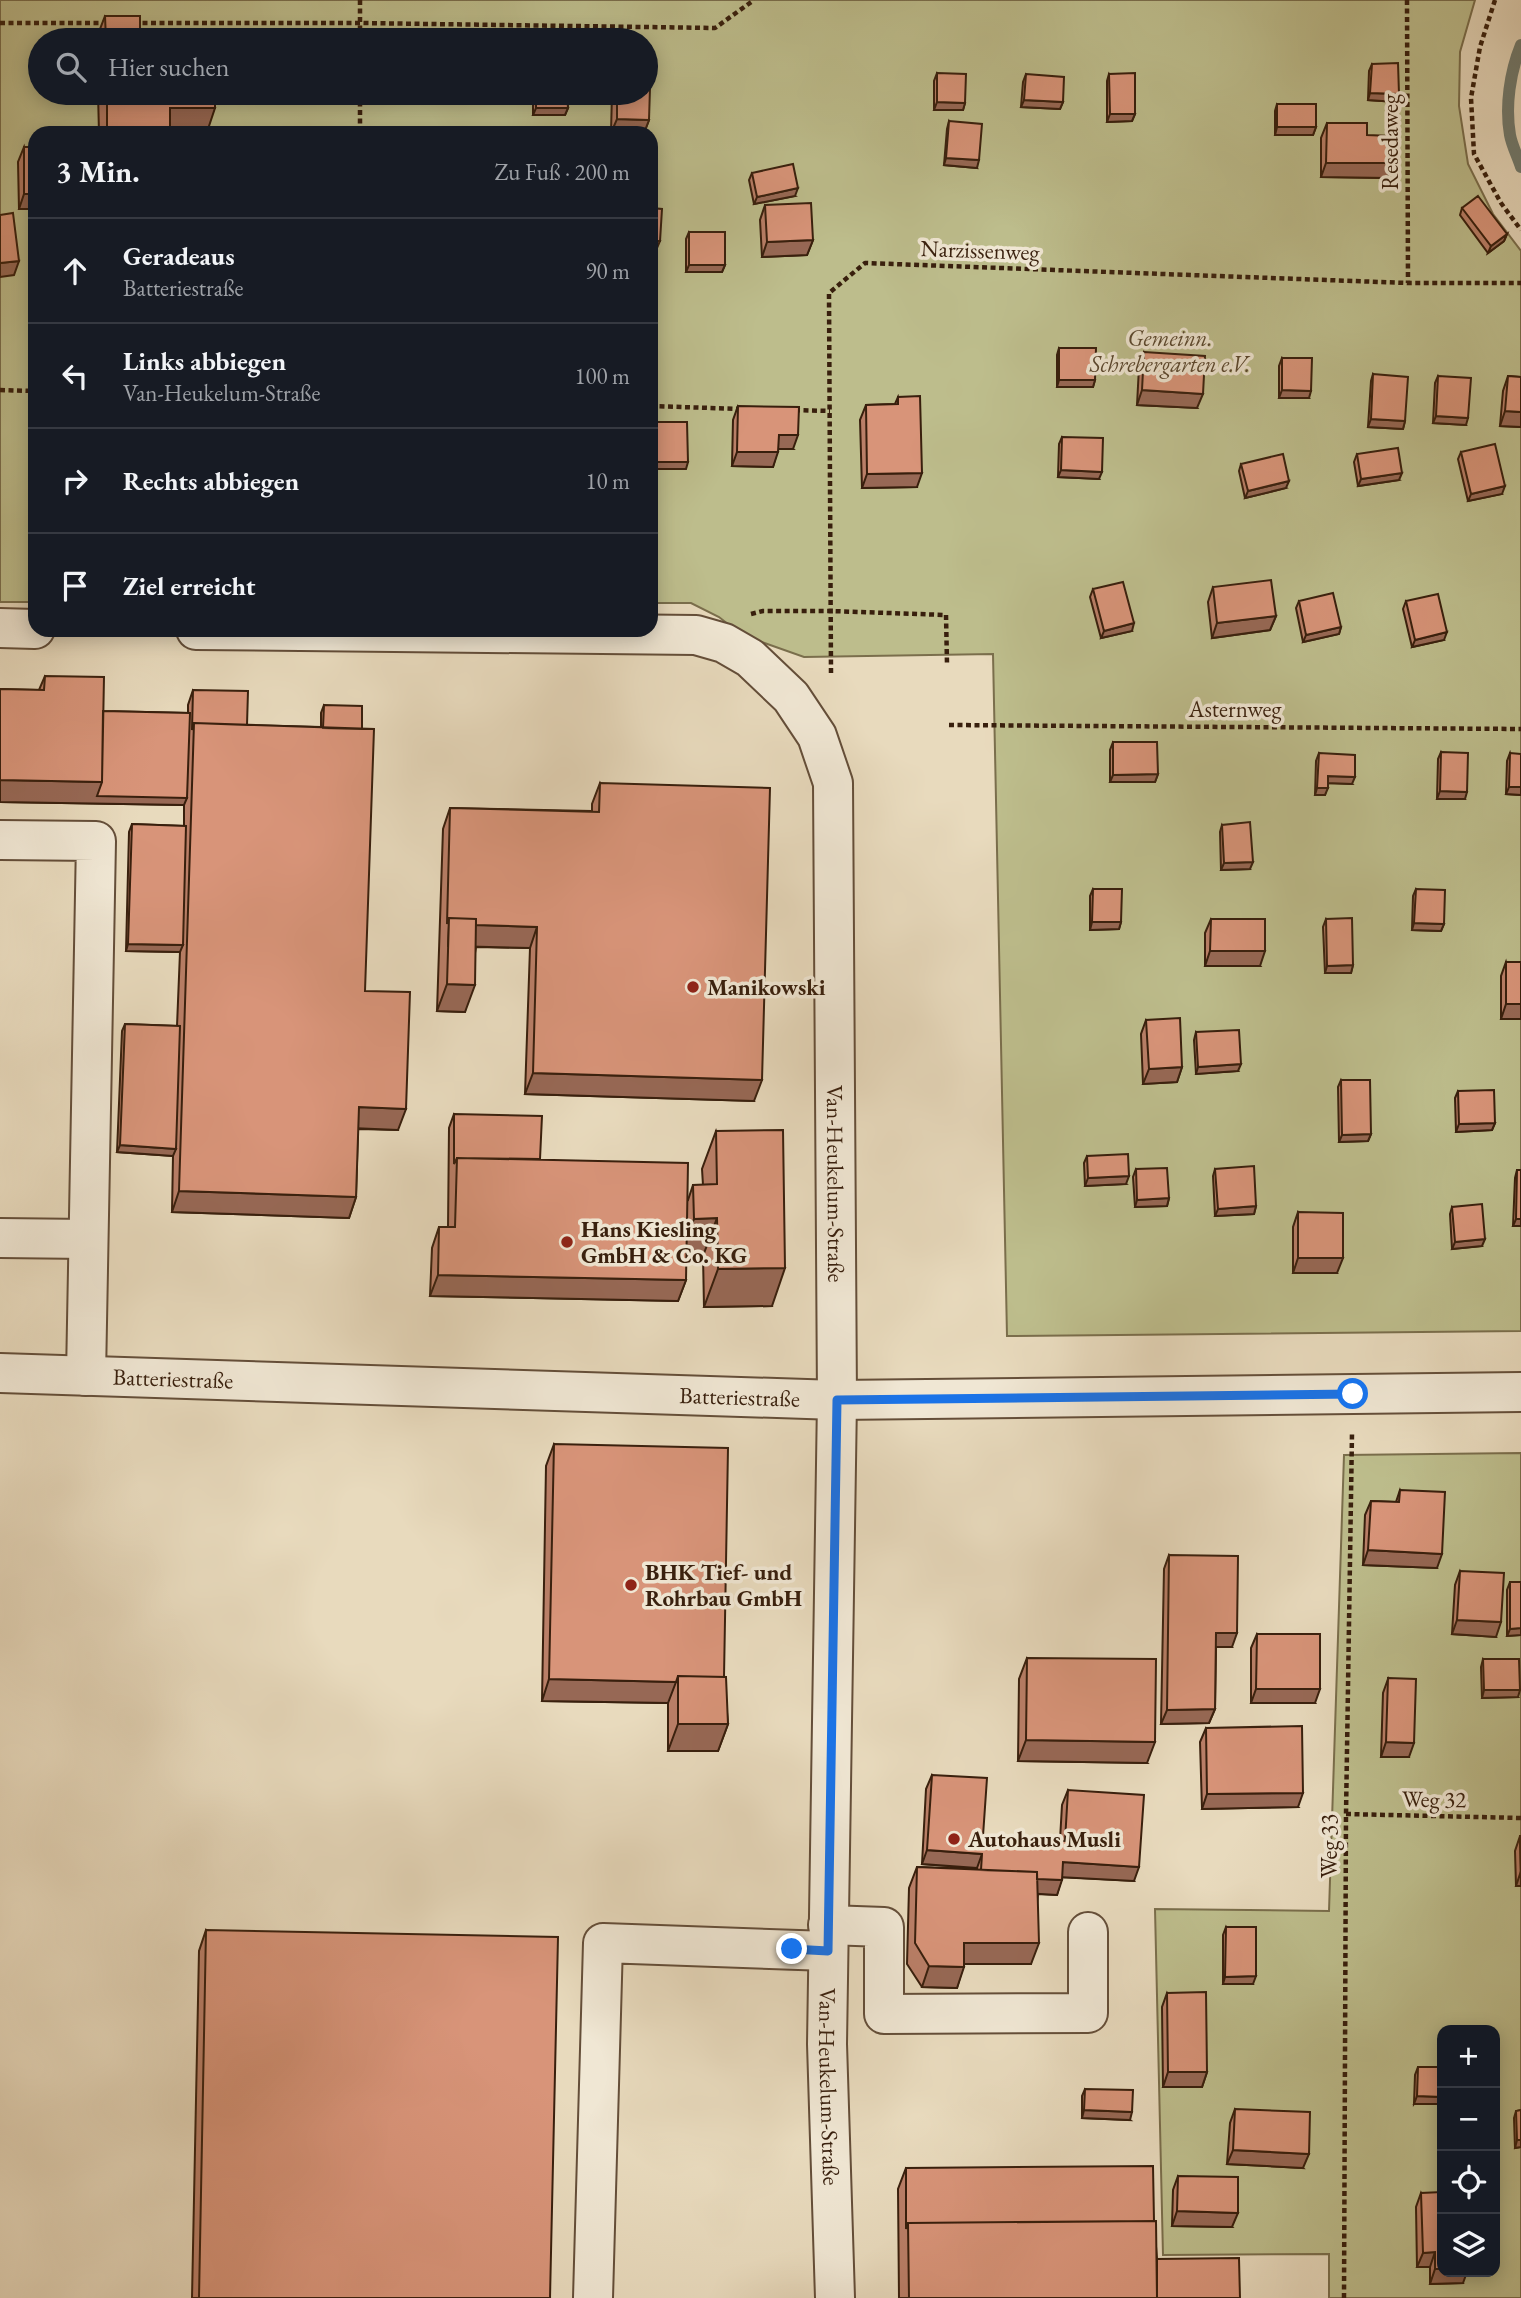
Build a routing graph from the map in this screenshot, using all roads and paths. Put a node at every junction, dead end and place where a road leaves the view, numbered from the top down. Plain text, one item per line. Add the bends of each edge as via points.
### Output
1 (360, 0) edge
2 (754, 0) edge
3 (1407, 0) edge
4 (1495, 0) edge
5 (0, 23) edge
6 (111, 23) edge
7 (125, 23) edge
8 (360, 23) junction
9 (360, 28) edge
10 (360, 105) edge
11 (360, 126) edge
12 (1521, 230) edge
13 (1408, 283) junction
14 (1521, 283) edge
15 (0, 390) edge
16 (28, 391) edge
17 (658, 406) edge
18 (747, 409) edge
19 (788, 410) edge
20 (830, 411) junction
21 (831, 611) junction
22 (739, 618) dead end
23 (0, 628) edge
24 (28, 629) edge
25 (658, 635) edge
26 (947, 664) dead end
27 (831, 673) dead end
28 (948, 725) dead end
29 (1521, 729) edge
30 (0, 840) edge
31 (0, 1238) edge
32 (88, 1239) junction
33 (0, 1373) edge
34 (86, 1376) junction
35 (1521, 1392) edge
36 (1353, 1394) junction
37 (837, 1400) junction
38 (1346, 1814) junction
39 (1521, 1818) edge
40 (1088, 1932) dead end
41 (828, 1938) junction
42 (593, 2298) edge
43 (835, 2298) edge
44 (1344, 2298) edge

1 - 8 path
2 - 8 path via 715,28
3 - 13 path, Resedaweg
4 - 12 path via 1471,98 1474,154
5 - 6 path
7 - 8 path
8 - 9 path
10 - 11 path
13 - 14 path, Narzissenweg
13 - 20 path, Narzissenweg via 865,263 829,293
15 - 16 path
17 - 18 path
19 - 20 path
20 - 21 path, Narzissenweg
21 - 22 path via 763,611
21 - 26 path via 946,615
21 - 27 path, Narzissenweg
23 - 24 street
25 - 37 street, Van-Heukelum-Straße via 696,635 724,643 750,658 791,697 817,736 833,783
28 - 29 path, Asternweg
30 - 32 street via 96,841
31 - 32 street
32 - 34 street
33 - 34 street, Batteriestraße
34 - 37 street, Batteriestraße
35 - 36 street, Batteriestraße
36 - 37 street, Batteriestraße
36 - 38 path, Weg 33
37 - 41 street, Van-Heukelum-Straße
38 - 39 path, Weg 32
38 - 44 path, Weg 33
40 - 41 street via 1088,2013 884,2014 884,1927
41 - 42 street via 603,1943
41 - 43 street, Van-Heukelum-Straße

